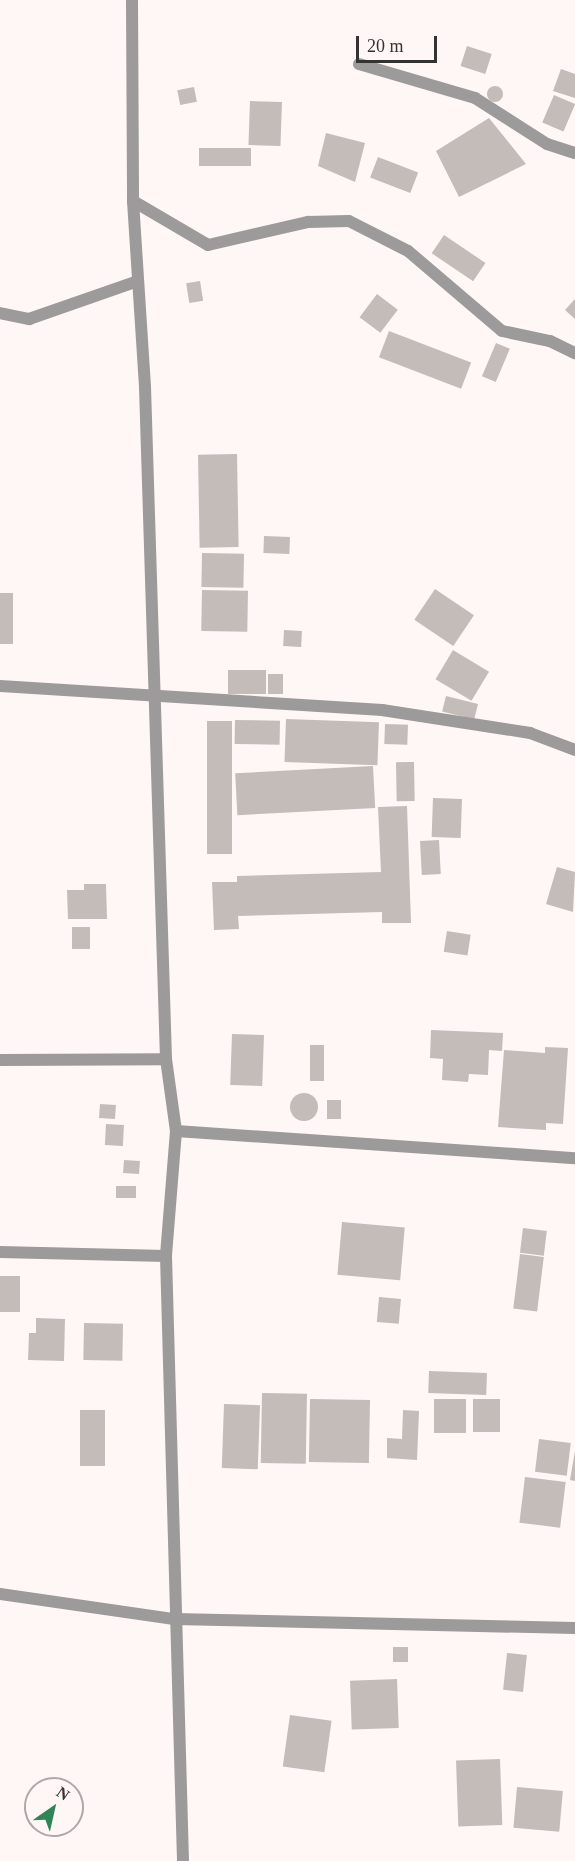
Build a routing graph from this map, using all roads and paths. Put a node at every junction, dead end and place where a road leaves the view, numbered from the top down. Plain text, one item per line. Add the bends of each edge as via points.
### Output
1 (132, 0) edge
2 (359, 64) dead end
3 (575, 153) edge
4 (133, 201) junction
5 (138, 281) junction
6 (0, 313) edge
7 (575, 353) edge
8 (0, 686) edge
9 (153, 698) junction
10 (575, 750) edge
11 (166, 1059) junction
12 (0, 1060) edge
13 (176, 1131) junction
14 (575, 1158) edge
15 (0, 1252) edge
16 (166, 1256) junction
17 (0, 1594) edge
18 (174, 1619) junction
19 (575, 1628) edge
20 (183, 1861) edge

1 - 4 street
2 - 3 street via 475,98 547,144
4 - 5 street
4 - 7 street via 208,245 308,222 349,220 408,251 502,331 550,340
5 - 6 street via 29,319
5 - 9 street
8 - 9 street
9 - 10 street via 382,710 530,733
9 - 11 street
11 - 12 street
11 - 13 street
13 - 14 street
13 - 16 street
15 - 16 street
16 - 18 street
17 - 18 street
18 - 19 street
18 - 20 street

